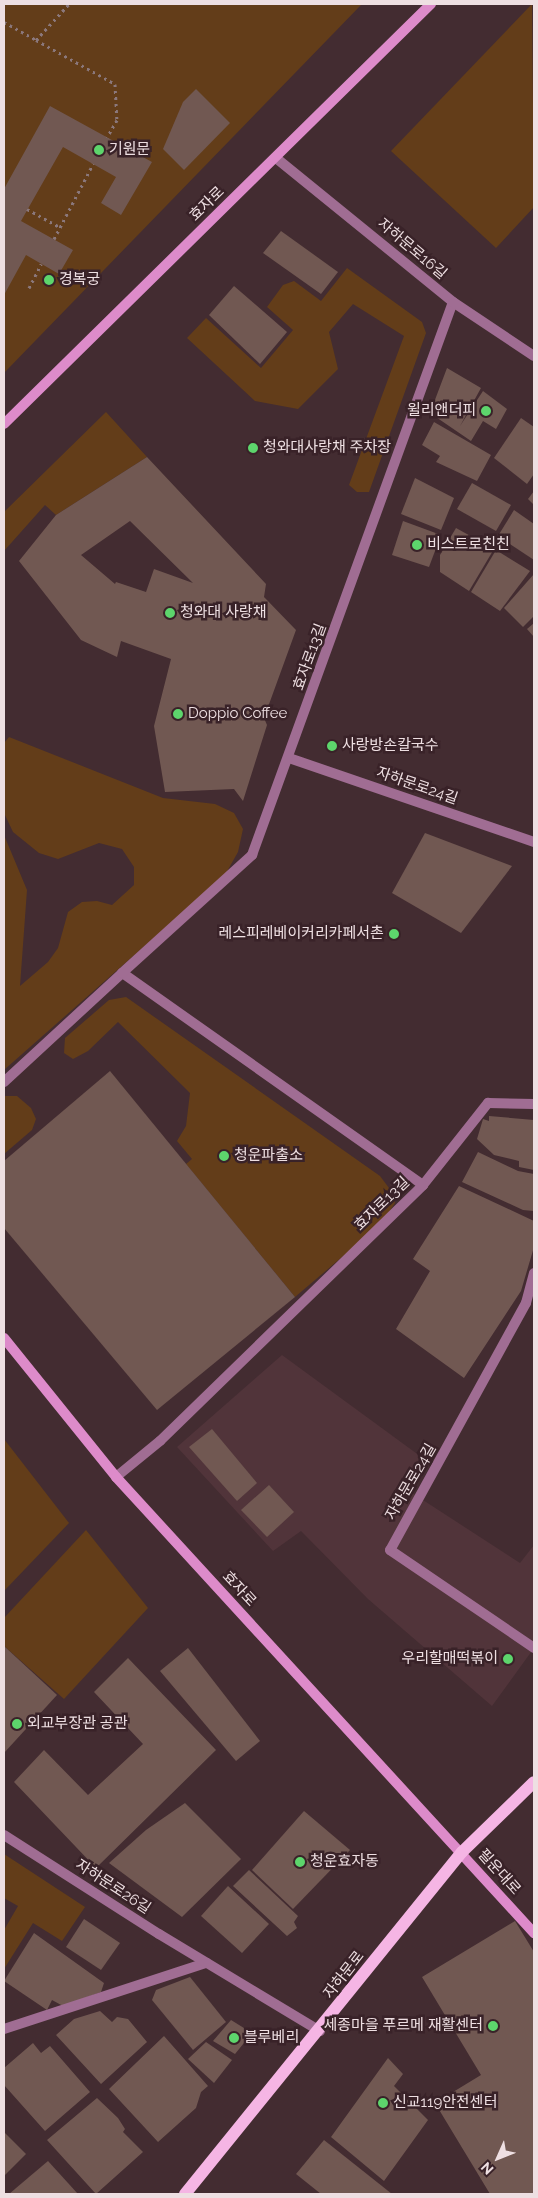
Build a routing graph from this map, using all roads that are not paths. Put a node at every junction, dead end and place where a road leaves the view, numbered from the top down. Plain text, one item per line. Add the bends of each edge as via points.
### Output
1 (431, 4) edge
2 (276, 158) junction
3 (453, 302) junction
4 (534, 356) edge
5 (4, 424) edge
6 (289, 758) junction
7 (534, 842) edge
8 (122, 973) junction
9 (4, 1082) edge
10 (534, 1104) edge
11 (423, 1185) junction
12 (534, 1273) edge
13 (4, 1338) edge
14 (116, 1478) junction
15 (534, 1648) edge
16 (534, 1782) edge
17 (4, 1835) edge
18 (462, 1852) junction
19 (534, 1934) edge
20 (206, 1963) junction
21 (4, 2028) edge
22 (320, 2030) junction
23 (185, 2194) edge

1 - 2 street, 효자로
2 - 3 street, 자하문로16길
2 - 5 street, 효자로
3 - 4 street, 자하문로16길
3 - 6 street, 효자로13길
6 - 7 street, 자하문로24길
6 - 8 street, 효자로13길 via 252,855
8 - 9 street, 효자로13길
8 - 11 street, 효자로13길
10 - 11 street via 488,1103
11 - 14 street, 효자로13길 via 160,1441
12 - 15 street, 자하문로24길 via 526,1303 390,1550
13 - 14 street, 효자로
14 - 18 street, 효자로
16 - 18 main road, 자하문로
17 - 20 street, 자하문로26길
18 - 19 street, 필운대로
18 - 22 main road, 자하문로
20 - 21 street
20 - 22 street, 자하문로26길
22 - 23 main road, 자하문로

